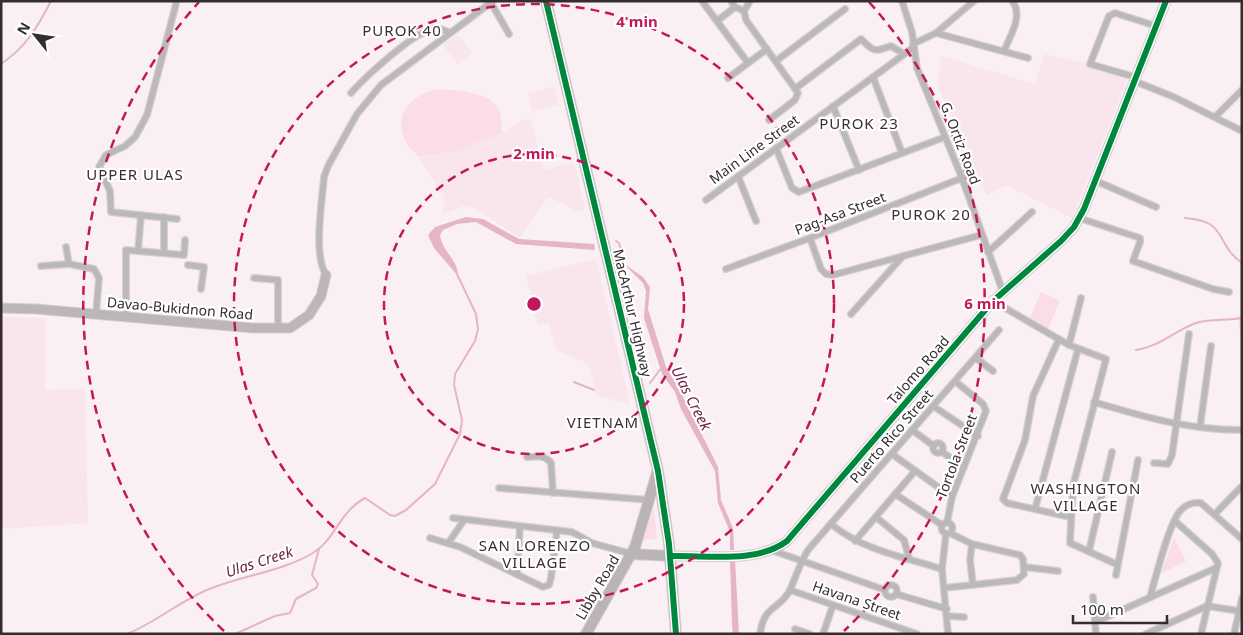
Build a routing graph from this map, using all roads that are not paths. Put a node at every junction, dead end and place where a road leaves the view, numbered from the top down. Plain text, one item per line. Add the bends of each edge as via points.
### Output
1 (546, 1) edge
2 (702, 1) edge
3 (730, 1) edge
4 (750, 1) edge
5 (902, 1) edge
6 (974, 1) edge
7 (1166, 1) edge
8 (491, 2) edge
9 (1013, 2) edge
10 (176, 4) dead end
11 (735, 7) junction
12 (845, 9) dead end
13 (744, 11) junction
14 (717, 21) junction
15 (1156, 26) junction
16 (450, 33) junction
17 (936, 33) junction
18 (509, 34) dead end
19 (914, 45) junction
20 (767, 49) junction
21 (1004, 51) junction
22 (904, 54) junction
23 (1028, 58) dead end
24 (776, 61) junction
25 (748, 63) junction
26 (873, 76) junction
27 (728, 78) dead end
28 (1134, 79) junction
29 (796, 88) junction
30 (1241, 91) edge
31 (351, 93) dead end
32 (833, 106) junction
33 (1215, 117) junction
34 (769, 120) dead end
35 (1242, 131) edge
36 (945, 137) junction
37 (776, 148) junction
38 (902, 153) junction
39 (860, 170) junction
40 (738, 176) junction
41 (962, 178) junction
42 (1096, 181) junction
43 (706, 200) dead end
44 (1156, 207) dead end
45 (1032, 212) dead end
46 (141, 215) junction
47 (164, 217) junction
48 (1080, 218) junction
49 (177, 219) dead end
50 (756, 221) dead end
51 (981, 235) junction
52 (810, 238) junction
53 (185, 240) dead end
54 (66, 248) dead end
55 (138, 251) junction
56 (988, 252) junction
57 (164, 253) junction
58 (904, 256) junction
59 (69, 264) junction
60 (188, 265) dead end
61 (41, 266) dead end
62 (726, 269) dead end
63 (326, 275) joint
64 (254, 278) dead end
65 (201, 289) dead end
66 (1003, 292) junction
67 (1229, 292) dead end
68 (1081, 298) dead end
69 (993, 301) junction
70 (1, 308) edge
71 (96, 314) junction
72 (851, 314) dead end
73 (126, 317) junction
74 (278, 329) junction
75 (999, 330) dead end
76 (1189, 334) dead end
77 (1059, 339) junction
78 (1069, 345) junction
79 (1211, 346) dead end
80 (1078, 349) junction
81 (976, 358) junction
82 (994, 371) dead end
83 (955, 381) junction
84 (1094, 402) junction
85 (933, 406) junction
86 (1178, 425) junction
87 (1200, 428) junction
88 (912, 430) junction
89 (1242, 430) edge
90 (978, 436) junction
91 (1112, 452) dead end
92 (892, 454) junction
93 (527, 457) dead end
94 (1138, 460) dead end
95 (1154, 463) dead end
96 (964, 467) junction
97 (658, 471) junction
98 (915, 471) junction
99 (499, 488) dead end
100 (1240, 488) dead end
101 (553, 493) junction
102 (895, 494) junction
103 (952, 497) junction
104 (650, 500) junction
105 (1035, 509) junction
106 (1215, 514) junction
107 (876, 517) junction
108 (1070, 517) junction
109 (453, 518) dead end
110 (464, 520) junction
111 (1175, 521) junction
112 (831, 524) junction
113 (944, 524) junction
114 (520, 527) junction
115 (557, 531) junction
116 (948, 533) junction
117 (430, 538) dead end
118 (1242, 539) edge
119 (854, 541) junction
120 (449, 542) junction
121 (972, 544) junction
122 (771, 550) junction
123 (1089, 552) junction
124 (632, 554) junction
125 (671, 556) junction
126 (909, 558) junction
127 (800, 562) junction
128 (1116, 564) junction
129 (1024, 567) junction
130 (1216, 568) junction
131 (942, 569) junction
132 (1058, 571) dead end
133 (518, 574) junction
134 (1116, 575) dead end
135 (973, 585) junction
136 (944, 588) junction
137 (790, 590) junction
138 (1093, 596) dead end
139 (1150, 597) junction
140 (1242, 598) edge
141 (833, 605) junction
142 (1207, 606) junction
143 (1239, 611) junction
144 (947, 612) junction
145 (964, 617) dead end
146 (1095, 622) junction
147 (795, 629) dead end
148 (586, 634) edge
149 (676, 634) edge
150 (760, 634) edge
151 (810, 634) edge
152 (823, 634) edge
153 (916, 634) edge
154 (948, 634) edge
155 (1096, 634) edge
156 (1146, 634) edge
157 (1201, 634) edge
158 (1234, 634) edge

1 - 97 highway, MacArthur Highway
2 - 14 street
3 - 11 street
4 - 13 street
5 - 19 street, G. Ortiz Road
6 - 17 street, Main Line Street
7 - 15 street, Talomo Road
8 - 16 street
8 - 18 street
9 - 21 street via 1018,16
10 - 46 street via 147,115 135,137 100,162 101,174 110,191 111,212
11 - 13 street
11 - 14 street
12 - 24 street
13 - 20 street via 746,20
14 - 25 street
15 - 28 street, Talomo Road
15 - 28 street via 1115,13 1110,16 1090,64
16 - 31 street via 432,29 420,35 369,73
16 - 63 street via 365,101 328,166 324,177 320,249
17 - 19 street, Main Line Street
17 - 21 street
19 - 22 street, Main Line Street
19 - 36 street, G. Ortiz Road via 918,68
20 - 24 street
20 - 25 street
21 - 23 street
22 - 26 street, Main Line Street
22 - 29 street via 890,46 875,50 861,39
24 - 29 street
25 - 27 street
26 - 32 street, Main Line Street
26 - 38 street
28 - 33 street
28 - 42 street, Talomo Road
29 - 34 street via 797,98
30 - 33 street
32 - 37 street, Main Line Street
32 - 39 street
33 - 35 street
36 - 38 street
36 - 41 street, G. Ortiz Road
37 - 39 street via 796,191 802,192
37 - 40 street, Main Line Street
38 - 39 street
40 - 43 street, Main Line Street
40 - 50 street
41 - 51 street, G. Ortiz Road
41 - 52 street, Pag-Asa Street
42 - 44 street
42 - 48 street, Talomo Road
45 - 56 street
46 - 47 street
46 - 55 street
47 - 49 street
47 - 57 street
48 - 66 street, Talomo Road via 1062,241
48 - 67 street via 1140,238 1133,261
51 - 56 street, G. Ortiz Road
51 - 58 street
52 - 58 street via 821,269 829,275
52 - 62 street, Pag-Asa Street
53 - 57 street via 184,255
54 - 59 street
55 - 57 street
55 - 73 street via 126,250
56 - 66 street, G. Ortiz Road
58 - 72 street
59 - 61 street
59 - 71 street via 89,266 98,273
60 - 65 street via 204,267
63 - 74 street, Davao-Bukidnon Road via 321,296 309,315 290,328
64 - 74 street via 278,280
66 - 69 street, Talomo Road
68 - 78 street
69 - 77 street
69 - 122 street, Talomo Road via 795,533
70 - 71 street, Davao-Bukidnon Road
71 - 73 street, Davao-Bukidnon Road
73 - 74 street, Davao-Bukidnon Road
75 - 81 street, Puerto Rico Street
76 - 86 street
77 - 78 street
77 - 105 street via 1033,396 1025,440 1004,497 1007,503
78 - 80 street
79 - 87 street
80 - 84 street via 1106,359
80 - 105 street
81 - 82 street
81 - 83 street, Puerto Rico Street
83 - 85 street, Puerto Rico Street
83 - 90 street, Tortola Street via 986,407
84 - 86 street
84 - 108 street via 1073,486
85 - 88 street, Puerto Rico Street
85 - 90 street
86 - 87 street
86 - 95 street via 1169,462 1166,465
87 - 89 street
88 - 92 street, Puerto Rico Street
88 - 96 street via 934,446 936,453 942,452
90 - 96 street, Tortola Street
91 - 123 street
92 - 98 street
92 - 112 street, Puerto Rico Street
93 - 101 street via 540,456 549,460
94 - 128 street
96 - 103 street, Tortola Street
97 - 104 highway, Libby Road
97 - 125 highway, MacArthur Highway
98 - 102 street
98 - 103 street
99 - 101 street
100 - 106 street
101 - 104 street
102 - 107 street
102 - 113 street
103 - 113 street, Tortola Street
104 - 124 highway, Libby Road
105 - 108 street
106 - 111 street via 1196,502 1184,508
106 - 118 street
107 - 119 street
107 - 126 street via 904,540
108 - 123 street via 1070,543
109 - 110 street
110 - 114 street
110 - 120 street
111 - 130 street via 1216,559
111 - 139 street
112 - 119 street
112 - 127 street, Puerto Rico Street
113 - 116 street via 942,531
113 - 116 street via 952,526
114 - 115 street
114 - 133 street
115 - 124 street via 572,532 592,543
115 - 133 street via 549,585 540,586
116 - 121 street
116 - 131 street
117 - 120 street
119 - 126 street
120 - 133 street
121 - 129 street via 1016,553 1023,559
121 - 135 street
122 - 125 street, Talomo Road via 742,555
122 - 127 street
123 - 128 street
124 - 125 highway, Libby Road
124 - 148 highway, Libby Road
125 - 149 highway, MacArthur Highway
126 - 131 street
127 - 137 street, Puerto Rico Street
127 - 144 street via 885,590 890,598 896,594
128 - 134 street
129 - 132 street
129 - 135 street via 1022,578 1017,580
130 - 139 street
130 - 142 street
131 - 136 street
135 - 136 street
136 - 144 street
137 - 141 street, Havana Street
137 - 150 street, Puerto Rico Street via 765,615
138 - 146 street
139 - 146 street
140 - 143 street
141 - 152 street
141 - 153 street, Havana Street
142 - 143 street
142 - 156 street
142 - 157 street
143 - 158 street
144 - 145 street
144 - 154 street
146 - 155 street
147 - 151 street

